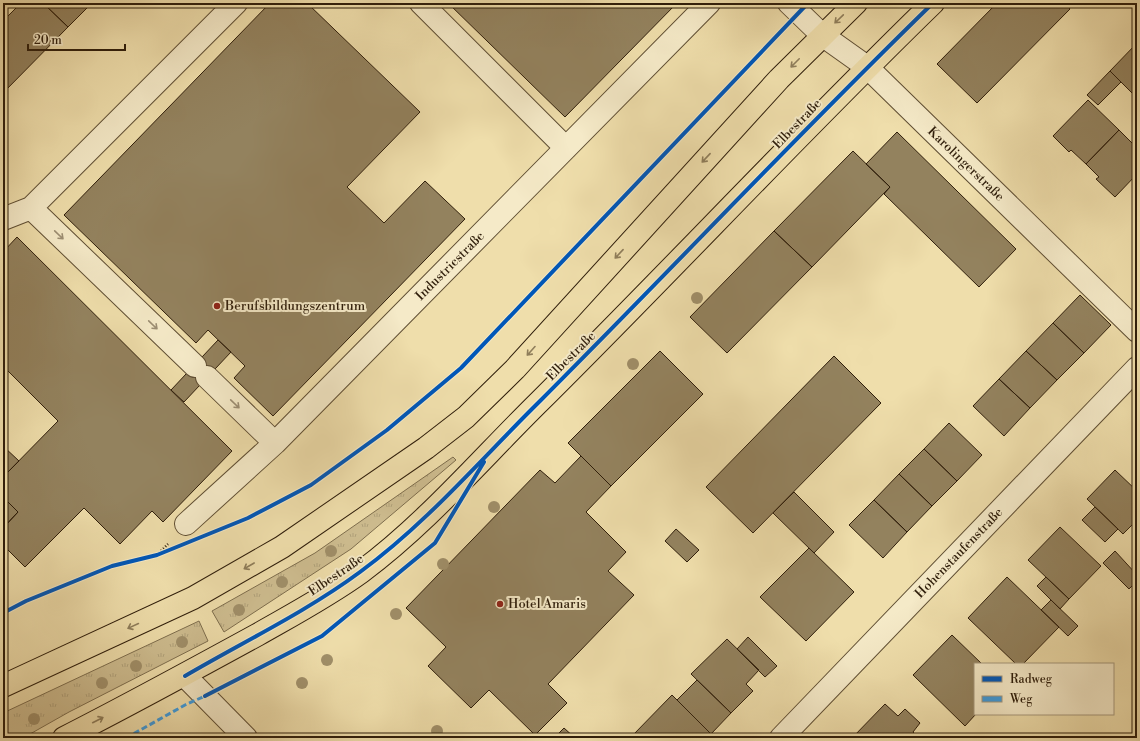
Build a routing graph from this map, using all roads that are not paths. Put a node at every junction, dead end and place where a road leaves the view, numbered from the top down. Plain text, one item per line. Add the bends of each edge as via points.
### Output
1 (236, 3) edge
2 (421, 3) edge
3 (709, 3) edge
4 (856, 3) edge
5 (933, 3) edge
6 (794, 8) edge
7 (822, 35) junction
8 (867, 67) junction
9 (566, 148) junction
10 (31, 208) junction
11 (3, 219) edge
12 (1137, 331) edge
13 (1137, 368) edge
14 (275, 443) junction
15 (186, 524) dead end
16 (185, 676) junction
17 (3, 686) edge
18 (64, 738) edge
19 (246, 738) edge
20 (781, 738) edge

1 - 10 street
2 - 9 street
3 - 9 street, Industriestraße
4 -> 7 main road
5 - 8 main road, Elbestraße
6 - 7 street, Karolingerstraße
7 - 8 street, Karolingerstraße
7 -> 17 main road via 515,369 466,417 426,448 282,546 193,598
8 - 12 street, Karolingerstraße
8 - 16 main road, Elbestraße via 427,517 360,572 329,593
9 - 14 street, Industriestraße
10 - 11 street
10 -> 14 street
13 - 20 street, Hohenstaufenstraße
14 - 15 street, Industriestraße
18 -> 16 main road, Elbestraße
16 - 19 street

